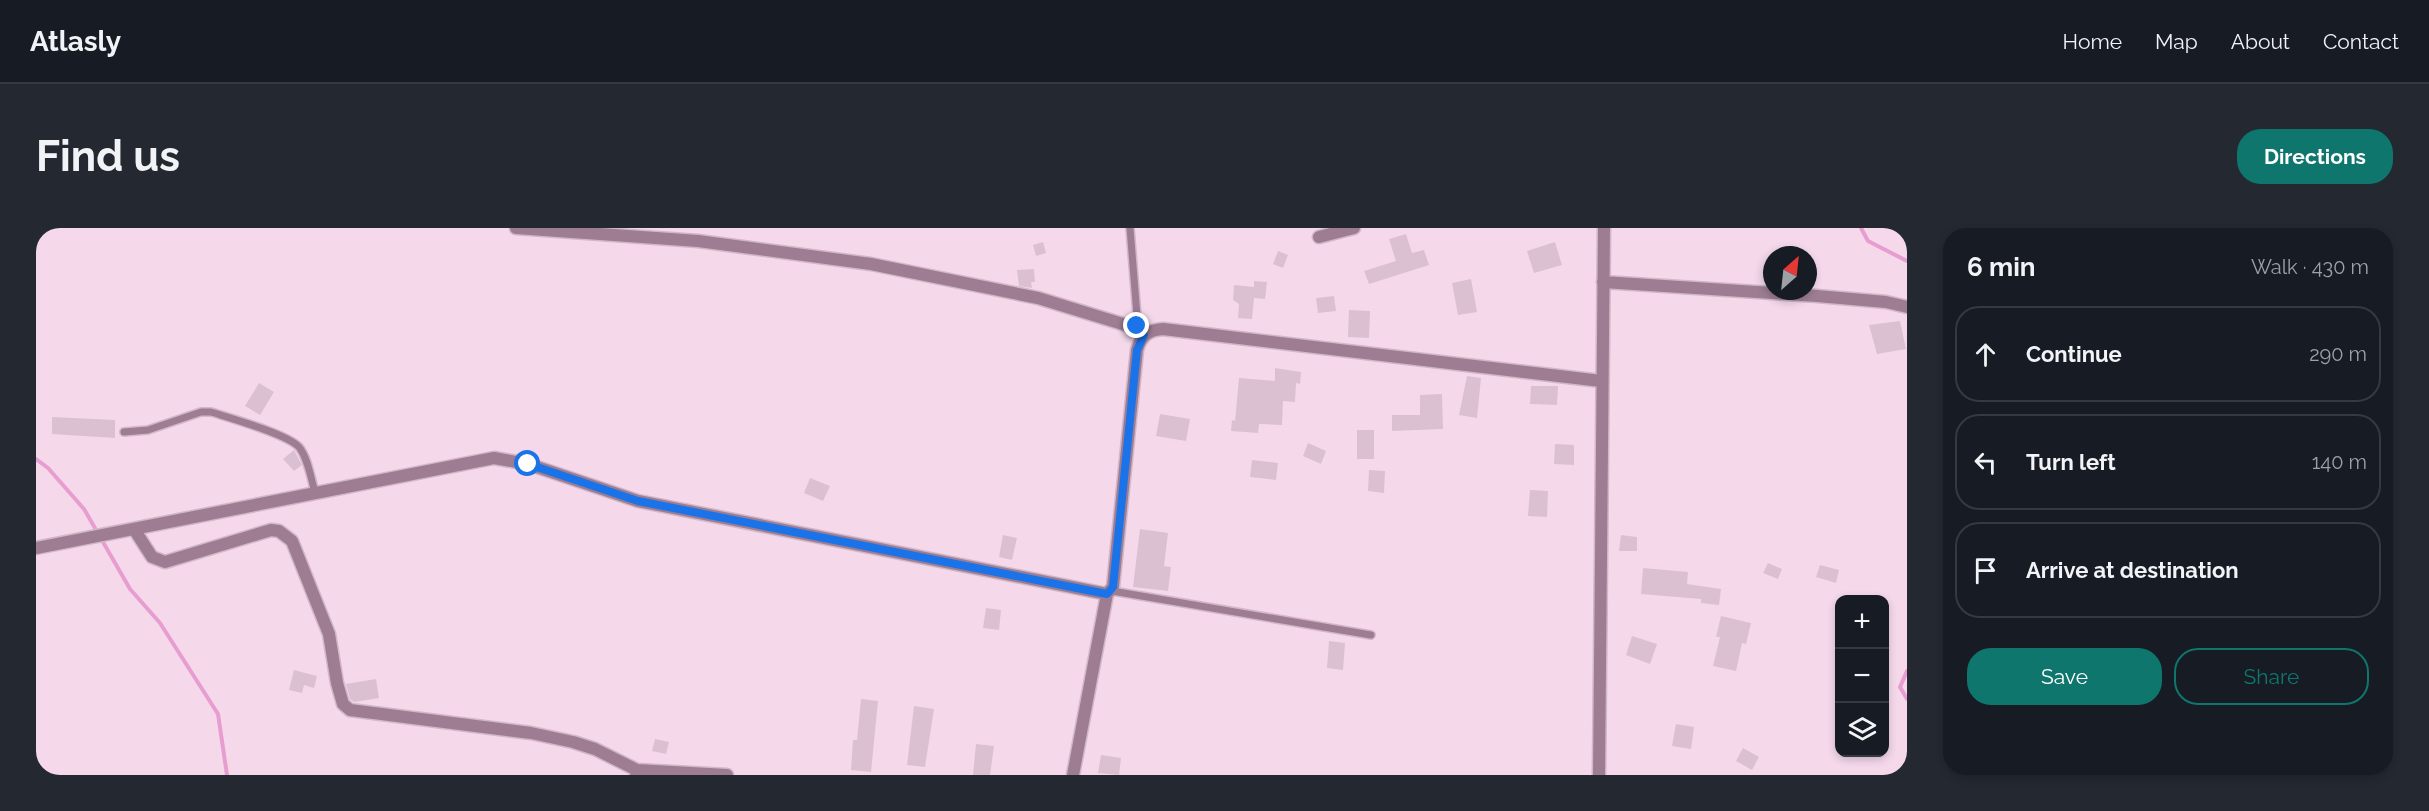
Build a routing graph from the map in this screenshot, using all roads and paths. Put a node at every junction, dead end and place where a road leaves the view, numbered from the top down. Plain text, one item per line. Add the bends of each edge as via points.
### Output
1 (516, 228) edge
2 (1130, 228) edge
3 (1354, 228) edge
4 (1604, 228) edge
5 (1319, 237) dead end
6 (1603, 282) junction
7 (1907, 307) edge
8 (1142, 332) junction
9 (1601, 381) junction
10 (124, 432) dead end
11 (315, 492) junction
12 (134, 529) junction
13 (36, 548) edge
14 (1109, 592) junction
15 (1371, 635) dead end
16 (636, 773) edge
17 (727, 775) edge
18 (1073, 775) edge
19 (1600, 775) edge

1 - 8 street via 698,241 871,264 1038,298
2 - 8 lane via 1137,326
3 - 5 street
4 - 6 street
6 - 7 street via 1828,297
6 - 9 street
8 - 9 street via 1163,329
8 - 14 street
9 - 19 street
10 - 11 lane via 148,430 201,411 211,412 283,437 299,447
11 - 12 street
11 - 14 street via 480,459 504,459 638,501
12 - 13 street
12 - 16 street via 152,557 165,562 271,530 287,535 329,634 337,683 343,704 350,710 573,742 595,749
14 - 15 lane
14 - 18 street
16 - 17 street

